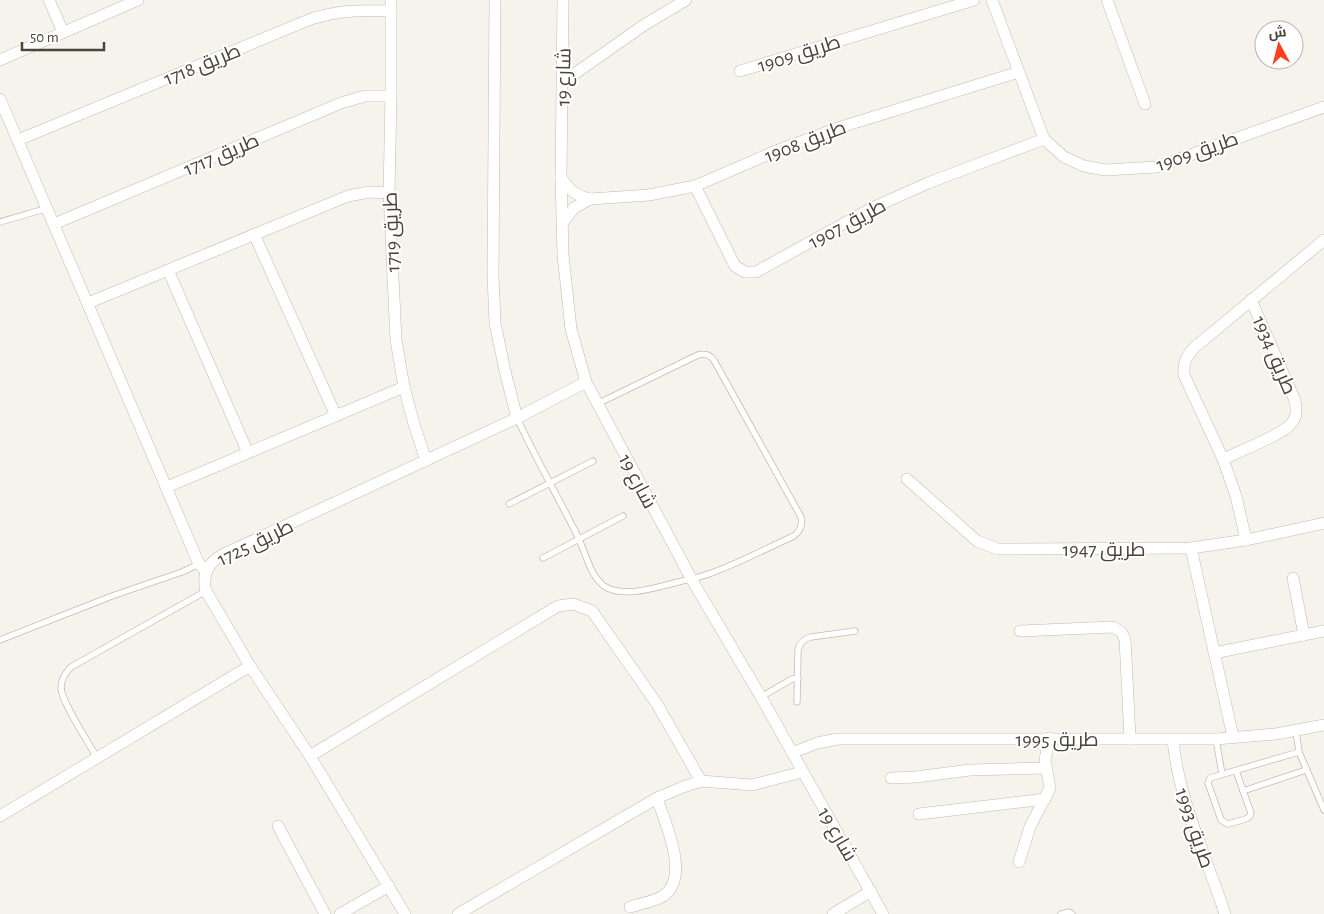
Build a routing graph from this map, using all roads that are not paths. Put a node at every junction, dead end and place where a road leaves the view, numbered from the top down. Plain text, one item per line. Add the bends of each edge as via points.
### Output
1 (49, 0) edge
2 (138, 0) edge
3 (495, 0) edge
4 (563, 0) edge
5 (686, 0) edge
6 (974, 0) edge
7 (992, 0) edge
8 (1107, 0) edge
9 (391, 6) edge
10 (63, 32) junction
11 (0, 60) edge
12 (740, 71) dead end
13 (1019, 72) junction
14 (563, 82) junction
15 (391, 96) junction
16 (0, 98) edge
17 (1144, 104) dead end
18 (1324, 107) edge
19 (1044, 139) junction
20 (18, 140) junction
21 (561, 177) junction
22 (696, 186) junction
23 (389, 193) junction
24 (590, 199) junction
25 (48, 208) junction
26 (0, 222) edge
27 (563, 222) junction
28 (54, 224) junction
29 (254, 234) junction
30 (1321, 242) edge
31 (1324, 255) edge
32 (168, 270) junction
33 (1251, 300) junction
34 (88, 303) junction
35 (586, 382) junction
36 (404, 387) junction
37 (597, 404) junction
38 (336, 416) junction
39 (517, 418) junction
40 (248, 453) junction
41 (1224, 459) junction
42 (426, 461) junction
43 (594, 461) dead end
44 (907, 479) dead end
45 (550, 483) junction
46 (167, 487) junction
47 (509, 504) dead end
48 (623, 516) dead end
49 (1324, 523) edge
50 (579, 539) junction
51 (1246, 540) junction
52 (1191, 548) junction
53 (543, 558) dead end
54 (203, 567) junction
55 (1293, 578) dead end
56 (692, 580) junction
57 (206, 591) junction
58 (1020, 630) dead end
59 (855, 631) dead end
60 (1324, 631) edge
61 (1304, 635) junction
62 (0, 640) edge
63 (1214, 653) junction
64 (250, 666) junction
65 (798, 678) junction
66 (760, 697) junction
67 (797, 702) dead end
68 (1324, 725) edge
69 (1296, 730) junction
70 (1233, 737) junction
71 (1049, 738) junction
72 (1130, 739) junction
73 (1216, 739) junction
74 (1173, 740) junction
75 (1299, 752) junction
76 (792, 753) junction
77 (310, 756) junction
78 (97, 758) junction
79 (1046, 768) junction
80 (1306, 770) junction
81 (1236, 771) junction
82 (802, 772) junction
83 (1222, 774) junction
84 (891, 778) dead end
85 (701, 781) junction
86 (1243, 791) junction
87 (657, 798) junction
88 (1045, 800) junction
89 (1324, 810) edge
90 (919, 814) dead end
91 (0, 816) edge
92 (278, 826) dead end
93 (1019, 862) dead end
94 (388, 886) junction
95 (871, 891) junction
96 (630, 907) dead end
97 (325, 914) edge
98 (340, 914) edge
99 (405, 914) edge
100 (458, 914) edge
101 (832, 914) edge
102 (883, 914) edge
103 (1061, 914) edge
104 (1072, 914) edge
105 (1225, 914) edge

1 - 10 street
2 - 10 street
3 - 39 street via 495,323
4 - 14 street, شارع 19
5 - 14 street
6 - 12 street, طريق 1909
7 - 13 street, طريق 1909
8 - 17 street
9 - 15 street, طريق 1719
9 - 20 street, طريق 1718 via 336,12 311,19
10 - 11 street
13 - 19 street, طريق 1909
13 - 22 street, طريق 1908 via 821,134
14 - 21 street, شارع 19
15 - 23 street, طريق 1719
15 - 28 street, طريق 1717 via 365,96 341,103
16 - 20 street
18 - 19 street, طريق 1909 via 1157,167 1105,170 1084,166 1064,157
19 - 22 street, طريق 1907 via 872,208 756,272 745,272 735,266
20 - 25 street
21 - 24 street via 570,189
21 - 27 street, شارع 19
22 - 24 street, طريق 1908 via 650,195
23 - 29 street via 348,196
23 - 36 street, طريق 1719 via 396,340
24 - 27 street via 574,208
25 - 26 lane
25 - 28 street
27 - 35 street, شارع 19 via 571,329
28 - 34 street
29 - 32 street
29 - 38 street
30 - 31 street
30 - 33 street, طريق 1934
32 - 34 street
32 - 40 street
33 - 41 street, طريق 1934 via 1195,347 1183,367
33 - 41 street, طريق 1934 via 1294,398 1297,414 1292,424 1282,431
34 - 46 street
35 - 37 street, شارع 19
35 - 39 street, طريق 1725
36 - 38 street
36 - 42 street, طريق 1719
37 - 56 street, شارع 19
37 - 56 lane via 698,355 710,356 801,517 802,526 794,536
38 - 40 street
39 - 42 street, طريق 1725
39 - 45 lane
40 - 46 street
41 - 51 street, طريق 1934
42 - 54 street, طريق 1725 via 222,555
43 - 45 lane
44 - 52 street, طريق 1947 via 978,541 998,549
45 - 47 lane
45 - 50 lane
46 - 54 street
48 - 50 lane
49 - 51 street, طريق 1947
50 - 53 lane
50 - 56 lane via 594,573 610,589 626,592
51 - 52 street, طريق 1947
52 - 63 street
54 - 57 street, طريق 1725
54 - 62 lane via 112,596
55 - 61 street
56 - 66 street, شارع 19
57 - 64 street, طريق 1725
57 - 78 lane via 67,672 62,683 63,696
58 - 72 street via 1113,627 1121,632 1125,639
59 - 65 lane via 803,640 798,650
60 - 61 street
61 - 63 street
63 - 70 street
64 - 77 street, طريق 1725
64 - 78 street
65 - 66 lane via 792,678
65 - 67 lane
66 - 76 street, شارع 19
68 - 69 street, طريق 1995
69 - 70 street, طريق 1995
69 - 75 lane
70 - 73 street, طريق 1995
71 - 72 street, طريق 1995
71 - 76 street, طريق 1995 via 838,740 818,743
71 - 79 street
72 - 74 street, طريق 1995
73 - 74 street, طريق 1995
73 - 83 lane
74 - 105 street, طريق 1993 via 1183,798
75 - 80 lane
75 - 81 lane
76 - 82 street, شارع 19
77 - 85 street via 558,606 573,604 592,611 657,704
77 - 94 street, طريق 1725
78 - 91 street
79 - 84 street via 975,770
79 - 88 street via 1050,783
80 - 86 lane
80 - 89 lane
81 - 83 lane
81 - 86 lane
82 - 85 street via 752,785
82 - 95 street, شارع 19
83 - 86 lane via 1210,778 1208,783 1224,823 1250,816
85 - 87 street
87 - 96 street via 677,860 674,884 663,896
87 - 100 street
88 - 90 street
88 - 93 street via 1030,827
92 - 97 street
94 - 98 street
94 - 99 street, طريق 1725
95 - 101 street
95 - 102 street, شارع 19
103 - 104 lane

